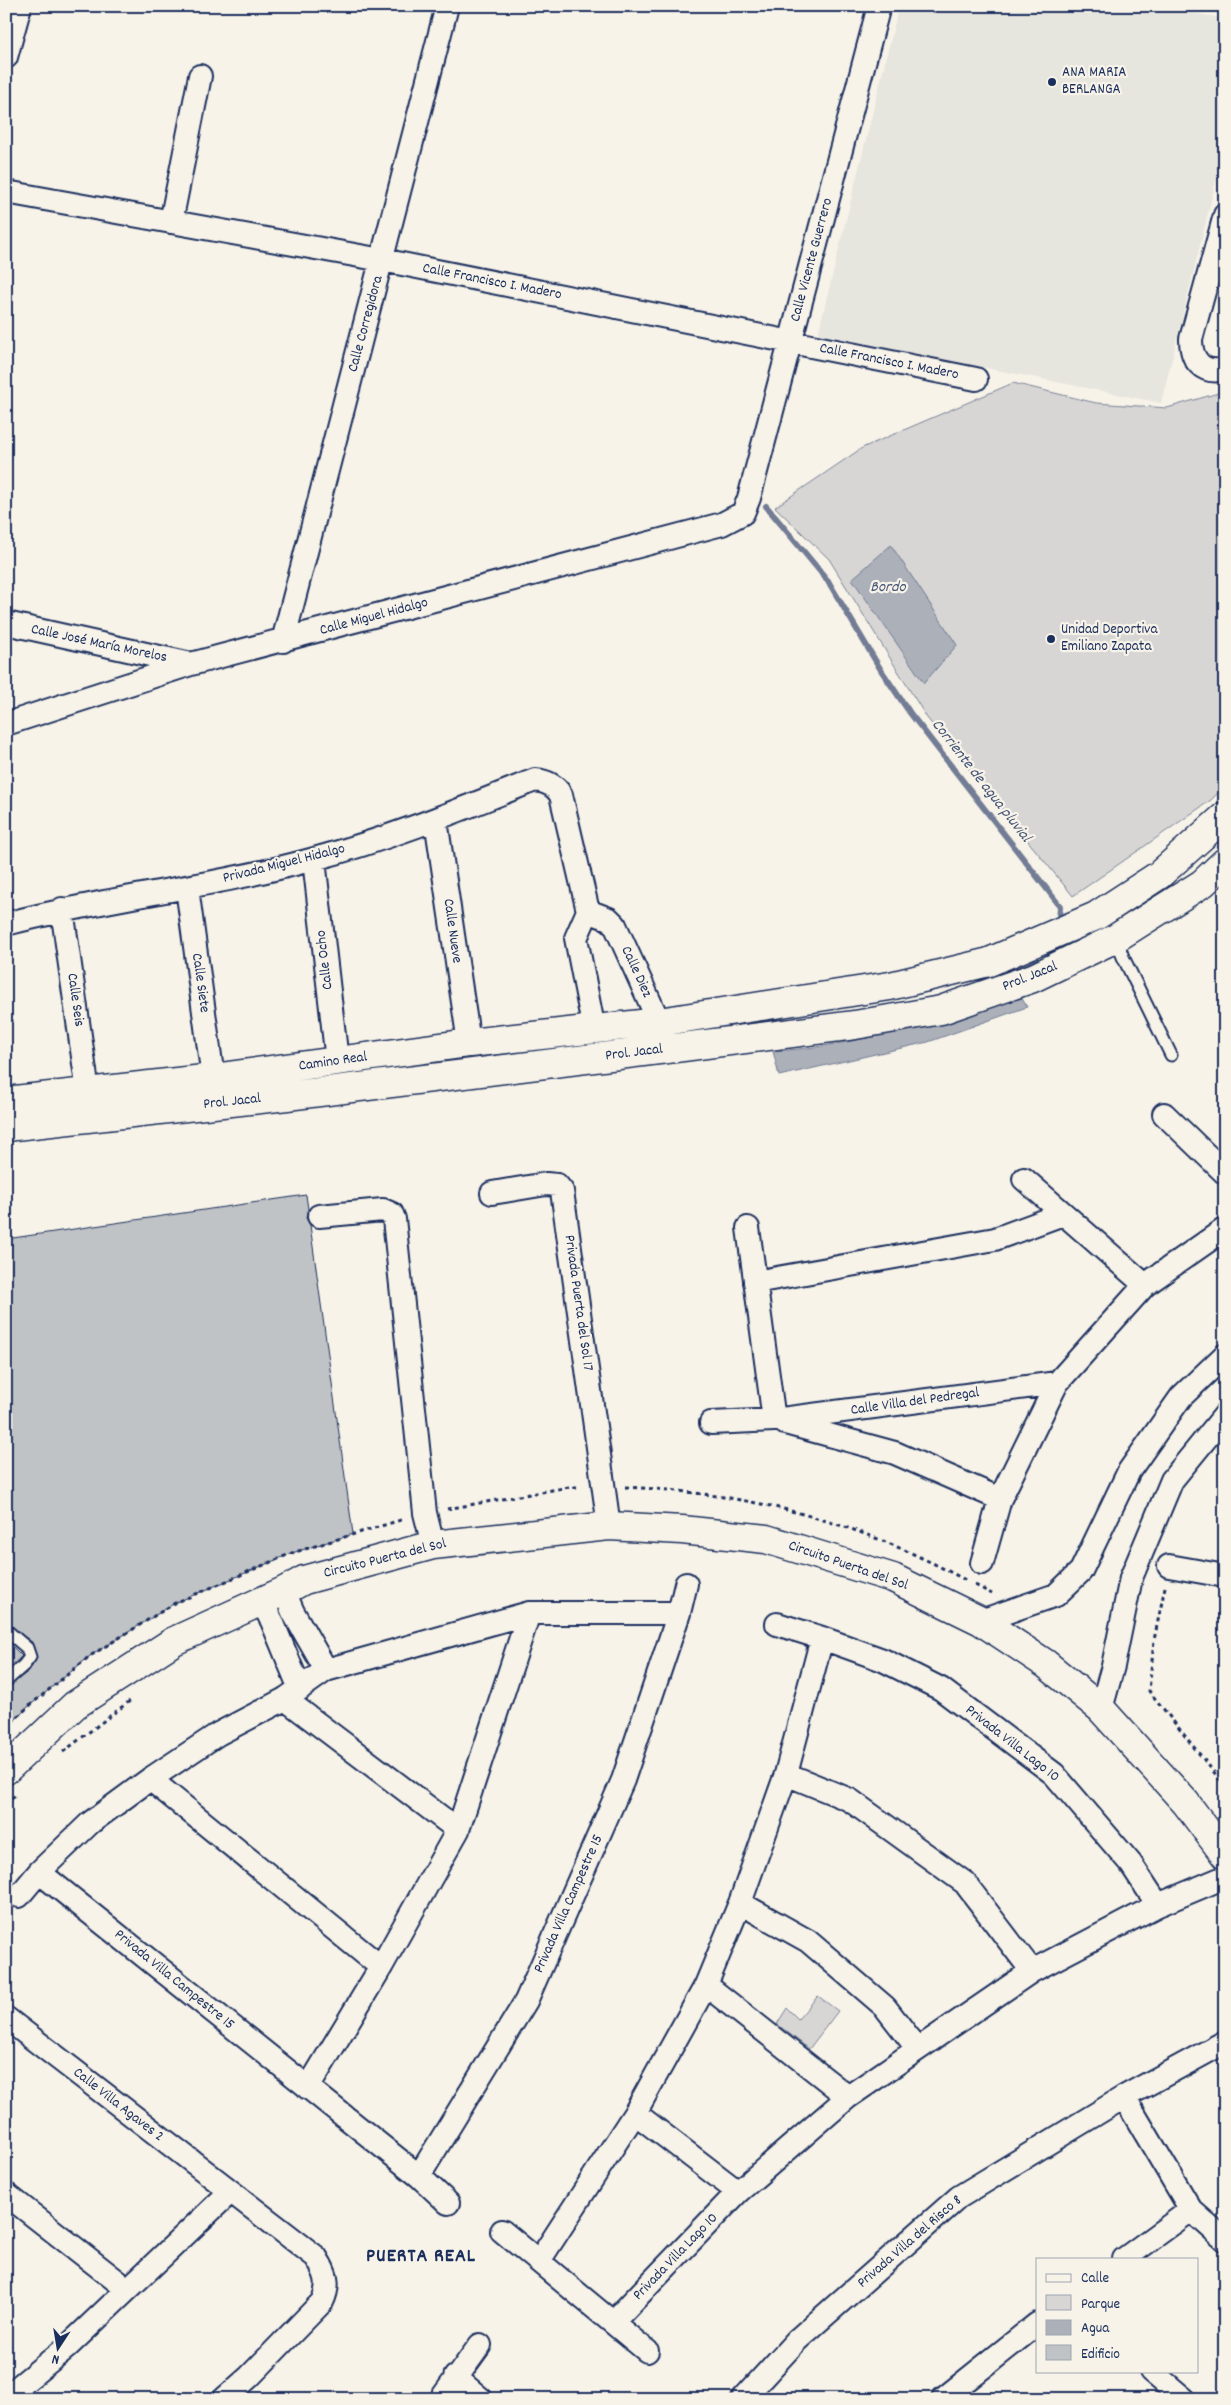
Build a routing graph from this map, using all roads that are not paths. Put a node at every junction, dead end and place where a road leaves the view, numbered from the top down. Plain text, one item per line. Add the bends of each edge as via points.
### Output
1 (20, 6) edge
2 (447, 6) edge
3 (878, 6) edge
4 (6, 57) edge
5 (200, 76) dead end
6 (6, 192) edge
7 (1225, 215) edge
8 (171, 222) junction
9 (382, 260) junction
10 (791, 342) junction
11 (1225, 369) edge
12 (976, 379) dead end
13 (743, 513) joint
14 (6, 623) edge
15 (283, 642) junction
16 (191, 664) junction
17 (6, 724) edge
18 (1225, 816) edge
19 (436, 820) junction
20 (314, 860) junction
21 (1225, 862) edge
22 (187, 888) junction
23 (62, 909) junction
24 (588, 911) junction
25 (6, 924) edge
26 (1116, 938) junction
27 (659, 1022) junction
28 (594, 1030) junction
29 (469, 1043) junction
30 (667, 1049) junction
31 (1172, 1055) dead end
32 (337, 1061) junction
33 (213, 1078) junction
34 (88, 1092) junction
35 (6, 1102) edge
36 (1164, 1114) dead end
37 (6, 1127) edge
38 (1225, 1173) edge
39 (1024, 1179) dead end
40 (492, 1193) dead end
41 (1063, 1214) junction
42 (319, 1216) dead end
43 (748, 1228) dead end
44 (1225, 1229) edge
45 (755, 1282) junction
46 (1145, 1285) junction
47 (1225, 1355) edge
48 (1057, 1383) junction
49 (1225, 1415) edge
50 (774, 1420) junction
51 (711, 1423) dead end
52 (1000, 1499) junction
53 (609, 1526) junction
54 (433, 1545) junction
55 (982, 1563) dead end
56 (1169, 1566) road end
57 (1225, 1576) edge
58 (686, 1584) dead end
59 (278, 1606) junction
60 (529, 1613) junction
61 (679, 1613) junction
62 (981, 1622) junction
63 (777, 1624) dead end
64 (6, 1630) edge
65 (822, 1638) junction
66 (326, 1670) junction
67 (6, 1681) edge
68 (293, 1694) junction
69 (1101, 1709) junction
70 (786, 1774) junction
71 (150, 1779) junction
72 (12, 1781) edge
73 (458, 1830) junction
74 (1224, 1870) edge
75 (39, 1872) junction
76 (19, 1896) dead end
77 (740, 1903) junction
78 (1158, 1905) junction
79 (381, 1967) junction
80 (1032, 1971) junction
81 (706, 1985) junction
82 (6, 2018) edge
83 (1225, 2042) edge
84 (917, 2048) junction
85 (308, 2088) junction
86 (848, 2097) junction
87 (1124, 2097) junction
88 (635, 2113) junction
89 (419, 2176) junction
90 (230, 2192) junction
91 (738, 2192) junction
92 (6, 2194) edge
93 (448, 2203) dead end
94 (1191, 2210) junction
95 (502, 2231) dead end
96 (1225, 2240) edge
97 (1125, 2258) edge
98 (539, 2261) junction
99 (127, 2289) junction
100 (614, 2322) junction
101 (1036, 2325) edge
102 (480, 2345) dead end
103 (647, 2351) dead end
104 (1152, 2372) edge
105 (455, 2376) junction
106 (9, 2390) edge
107 (224, 2399) edge
108 (441, 2399) edge
109 (481, 2399) edge
110 (743, 2399) edge
111 (943, 2399) edge
112 (1184, 2399) edge

1 - 4 street
2 - 9 street, Calle Corregidora
3 - 10 street, Calle Vicente Guerrero
5 - 8 street
6 - 8 street, Calle Francisco I. Madero
7 - 11 street via 1191,339 1191,352 1197,362 1216,371
8 - 9 street, Calle Francisco I. Madero
9 - 10 street, Calle Francisco I. Madero
9 - 15 street, Calle Corregidora
10 - 12 street, Calle Francisco I. Madero
10 - 13 street, Calle Vicente Guerrero
13 - 15 street, Calle Miguel Hidalgo via 722,524
14 - 16 street, Calle José María Morelos
15 - 16 street, Calle Miguel Hidalgo
16 - 17 street, Calle Miguel Hidalgo
18 - 27 street, Prol. Jacal via 1159,875 1096,916 989,962 890,986
19 - 20 street, Privada Miguel Hidalgo
19 - 24 street, Privada Miguel Hidalgo via 535,780 552,785 561,795
19 - 29 street, Calle Nueve
20 - 22 street, Privada Miguel Hidalgo
20 - 32 street, Calle Ocho
21 - 26 street, Prol. Jacal via 1203,883
22 - 23 street, Privada Miguel Hidalgo
22 - 33 street, Calle Siete
23 - 25 street, Privada Miguel Hidalgo
23 - 34 street, Calle Seis
24 - 27 street, Calle Diez via 609,919 614,925
24 - 28 street via 576,938
26 - 30 street, Prol. Jacal via 1033,978 941,1010
26 - 31 lane
27 - 28 street, Camino Real
27 - 30 street, Calle Diez
28 - 29 street, Camino Real
29 - 32 street, Camino Real
30 - 37 street, Prol. Jacal
32 - 33 street, Camino Real
33 - 34 street, Camino Real
34 - 35 street, Camino Real
36 - 38 street
39 - 41 street
40 - 53 street, Privada Puerta del Sol 17 via 546,1184 557,1185 562,1191
41 - 45 street via 995,1239
41 - 46 street
42 - 54 street via 384,1210 394,1219 426,1513
43 - 45 street
44 - 46 street
45 - 50 street
46 - 48 street
47 - 62 street via 1181,1397 1129,1470 1081,1571 1056,1595
48 - 50 street, Calle Villa del Pedregal
48 - 52 street
49 - 69 street via 1172,1480 1134,1569 1114,1666
50 - 51 street, Calle Villa del Pedregal
50 - 52 street, Calle Villa del Pedregal via 895,1453
52 - 55 street
53 - 54 street, Circuito Puerta del Sol
53 - 62 street, Circuito Puerta del Sol via 766,1539 893,1578
54 - 59 street, Circuito Puerta del Sol via 304,1580
56 - 57 street
58 - 61 street, Privada Villa Campestre 15
59 - 66 street
59 - 68 street
59 - 72 street, Circuito Puerta del Sol via 174,1641 75,1705
60 - 61 street
60 - 66 street
60 - 73 street
61 - 89 street, Privada Villa Campestre 15 via 623,1780 526,2001
62 - 69 street, Circuito Puerta del Sol via 1046,1664
63 - 65 street, Privada Villa Lago 10
64 - 67 lane via 27,1648 30,1657
65 - 70 street
65 - 78 street, Privada Villa Lago 10 via 883,1660 941,1690 1054,1774 1131,1864
66 - 68 street
68 - 71 street via 218,1734
68 - 73 street
69 - 74 street, Circuito Puerta del Sol via 1186,1803
70 - 77 street
70 - 80 street via 850,1800 965,1883
71 - 75 street via 90,1823
71 - 79 street
73 - 79 street
74 - 78 street, Privada Villa Lago 10
75 - 76 street
75 - 85 street, Privada Villa Campestre 15
77 - 81 street
77 - 84 street via 808,1941 885,2007
78 - 80 street, Privada Villa Lago 10
79 - 85 street
80 - 84 street, Privada Villa Lago 10
81 - 86 street
81 - 88 street
82 - 90 street, Calle Villa Agaves 2
83 - 87 street, Privada Villa del Risco 8
84 - 86 street, Privada Villa Lago 10
85 - 89 street, Privada Villa Campestre 15
86 - 91 street, Privada Villa Lago 10
87 - 94 street
87 - 110 street, Privada Villa del Risco 8 via 959,2197 797,2340
88 - 91 street
88 - 98 street
89 - 93 street, Privada Villa Campestre 15
90 - 99 street
90 - 107 street, Calle Villa Agaves 2 via 316,2257 328,2281 322,2302
91 - 100 street, Privada Villa Lago 10
92 - 99 street
94 - 96 street
94 - 97 street
95 - 98 street
98 - 100 street
99 - 106 street via 66,2348
100 - 103 street
101 - 111 street
102 - 105 street
104 - 112 street
105 - 108 street
105 - 109 street

